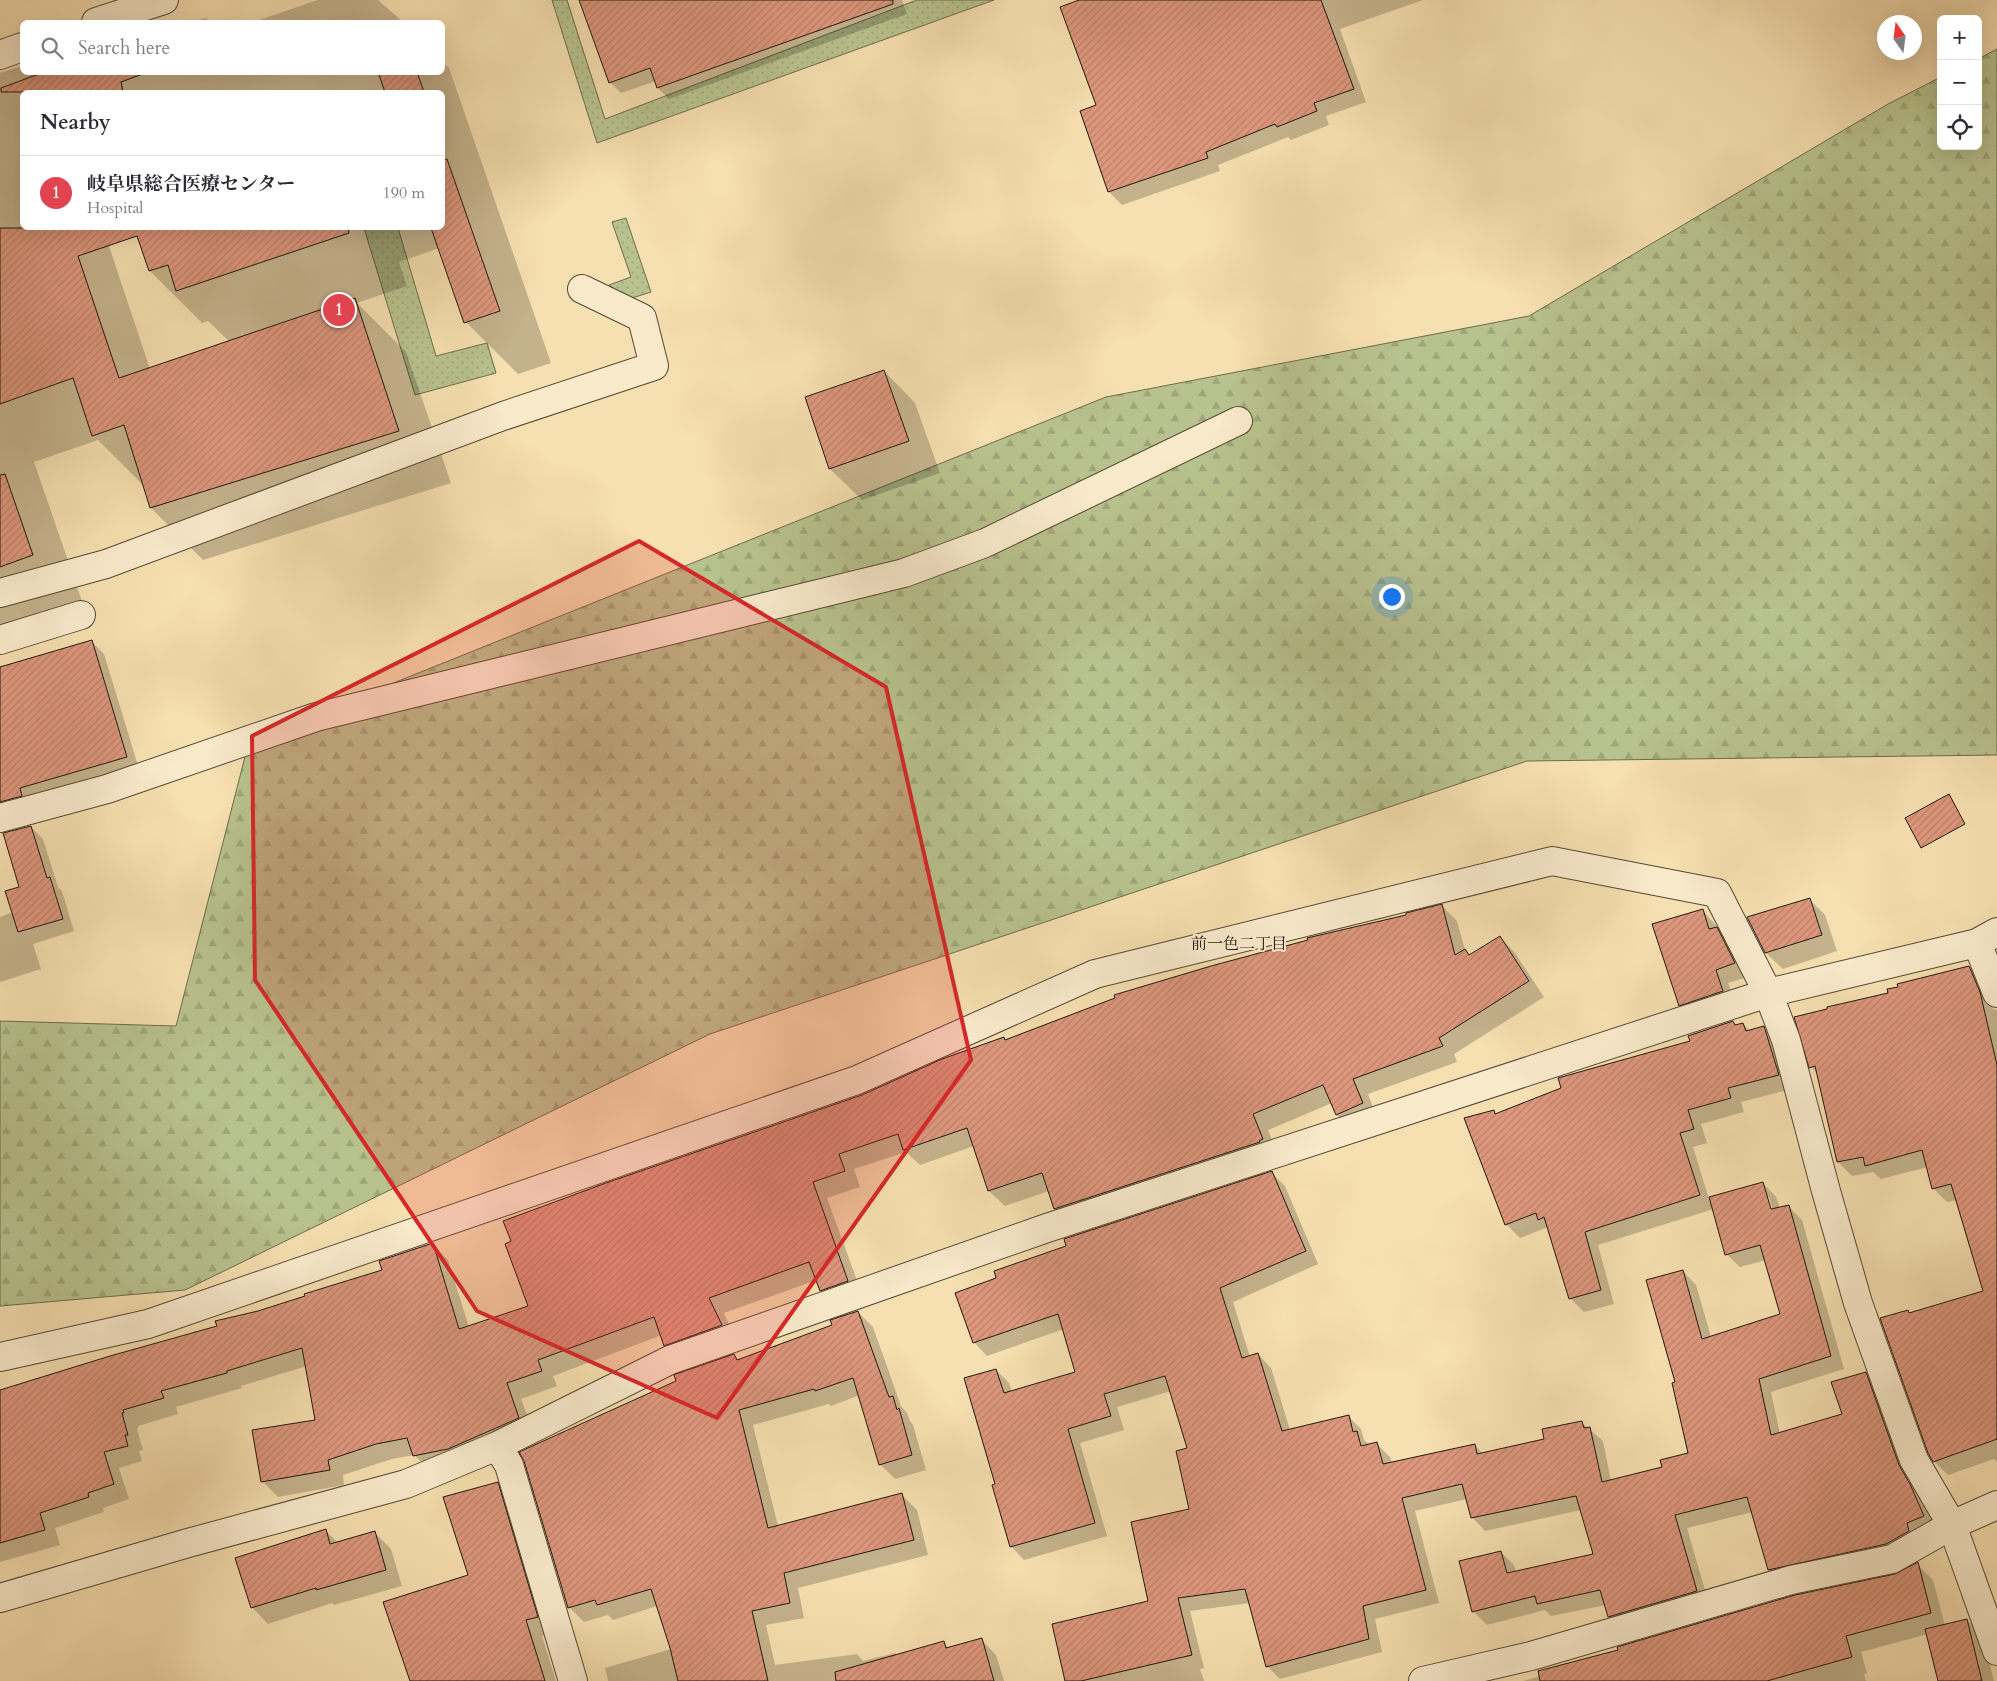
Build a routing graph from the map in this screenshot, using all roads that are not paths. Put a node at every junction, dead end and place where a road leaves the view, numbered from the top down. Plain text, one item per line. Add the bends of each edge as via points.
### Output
1 (164, 0) edge
2 (102, 20) edge
3 (20, 48) edge
4 (0, 54) edge
5 (582, 289) dead end
6 (1238, 421) dead end
7 (0, 594) edge
8 (80, 615) dead end
9 (0, 640) edge
10 (0, 818) edge
11 (1987, 937) edge
12 (1768, 993) junction
13 (1997, 993) edge
14 (0, 1357) edge
15 (497, 1446) junction
16 (1997, 1505) edge
17 (1952, 1525) junction
18 (0, 1598) edge
19 (1997, 1651) edge
20 (1430, 1680) edge
21 (573, 1681) edge

1 - 2 street
3 - 4 street
5 - 7 street via 642,318 654,366 503,416 106,564
6 - 10 street via 985,543 904,573 316,717 107,789
8 - 9 street
11 - 12 street
11 - 13 street
12 - 14 street via 1718,893 1552,861 1095,974 857,1080 148,1324
12 - 15 street via 1047,1228 670,1360
12 - 17 street via 1786,1040 1858,1303 1914,1460
15 - 18 street via 406,1484
15 - 21 street via 509,1465
16 - 17 street
17 - 19 street
17 - 20 street via 1892,1559 1791,1580 1531,1656

